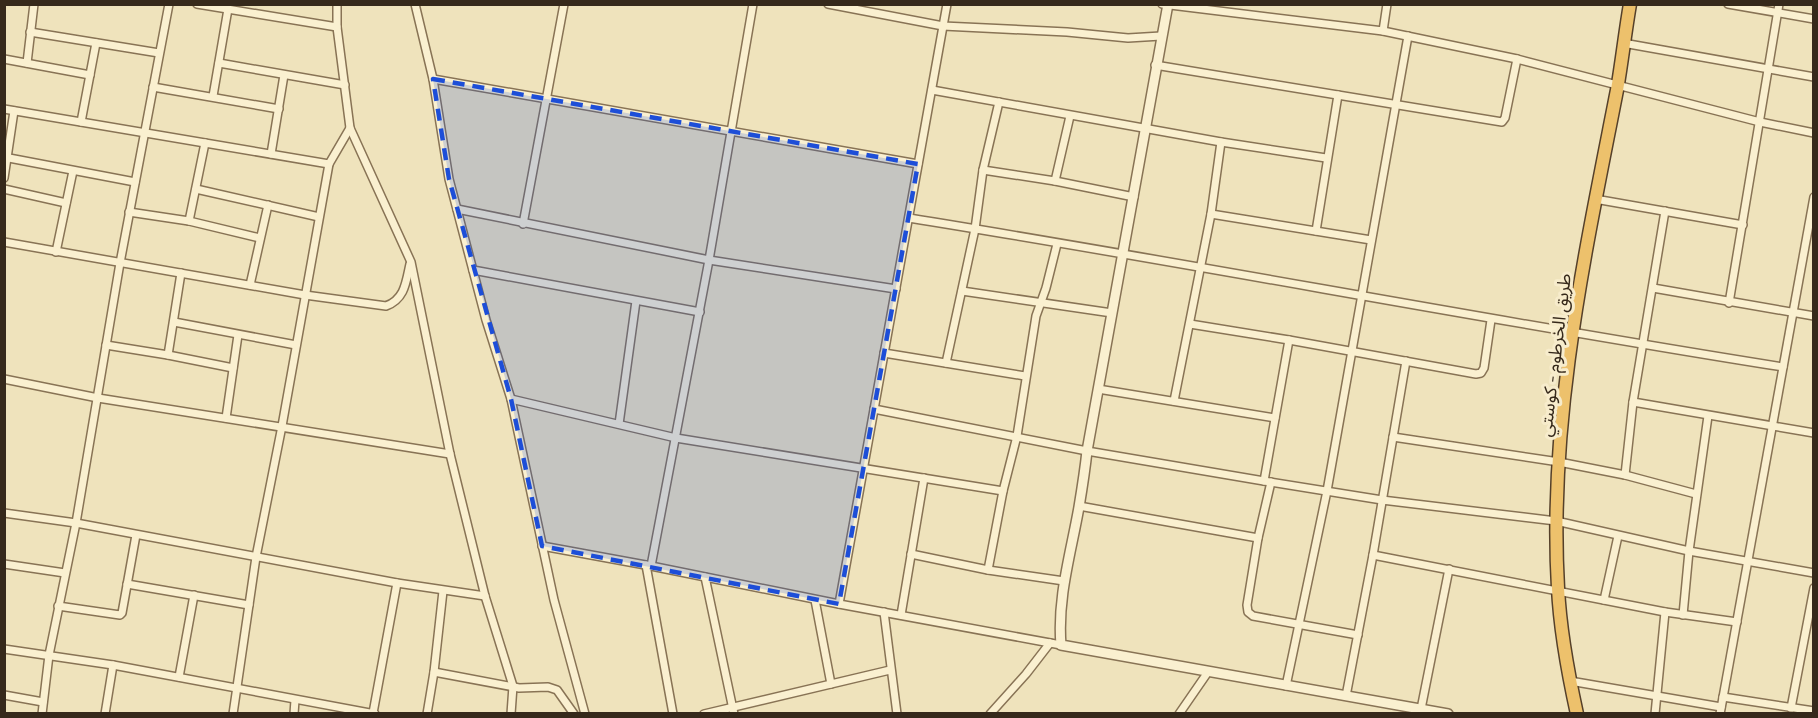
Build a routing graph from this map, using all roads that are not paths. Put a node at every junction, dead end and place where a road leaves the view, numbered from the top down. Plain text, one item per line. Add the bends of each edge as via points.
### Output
1 (34, 4) edge
2 (169, 4) edge
3 (337, 4) edge
4 (415, 4) edge
5 (564, 4) edge
6 (753, 4) edge
7 (828, 4) edge
8 (947, 4) edge
9 (1387, 4) edge
10 (1630, 4) edge
11 (1728, 4) edge
12 (1779, 4) edge
13 (202, 5) edge
14 (1166, 5) edge
15 (228, 9) junction
16 (1778, 14) junction
17 (1814, 19) edge
18 (943, 26) junction
19 (337, 27) junction
20 (1383, 31) junction
21 (30, 32) junction
22 (1161, 36) junction
23 (1408, 36) junction
24 (96, 43) junction
25 (1623, 43) junction
26 (159, 53) junction
27 (4, 59) edge
28 (1517, 59) junction
29 (27, 63) junction
30 (219, 63) junction
31 (1155, 65) junction
32 (1768, 68) junction
33 (90, 75) junction
34 (284, 75) junction
35 (1814, 77) edge
36 (433, 79) junction
37 (345, 85) junction
38 (1617, 86) junction
39 (153, 87) junction
40 (932, 90) junction
41 (1338, 95) junction
42 (213, 96) junction
43 (546, 99) junction
44 (999, 102) junction
45 (1395, 104) junction
46 (4, 109) edge
47 (279, 109) junction
48 (14, 111) junction
49 (1070, 116) junction
50 (81, 122) junction
51 (1760, 122) junction
52 (350, 128) junction
53 (1145, 128) junction
54 (732, 131) junction
55 (145, 133) junction
56 (1814, 133) edge
57 (1221, 142) junction
58 (205, 143) junction
59 (271, 154) junction
60 (1326, 158) junction
61 (9, 159) junction
62 (329, 164) junction
63 (918, 164) junction
64 (983, 170) junction
65 (74, 171) junction
66 (4, 178) edge
67 (1055, 181) junction
68 (135, 182) junction
69 (4, 189) edge
70 (196, 189) junction
71 (1814, 196) edge
72 (1134, 197) junction
73 (1595, 199) junction
74 (66, 203) junction
75 (268, 206) junction
76 (457, 210) junction
77 (1665, 211) junction
78 (129, 212) junction
79 (1211, 214) junction
80 (319, 218) junction
81 (909, 218) junction
82 (189, 221) junction
83 (524, 224) junction
84 (1743, 225) junction
85 (975, 229) junction
86 (1316, 231) junction
87 (260, 238) junction
88 (1371, 240) junction
89 (4, 242) edge
90 (1057, 244) junction
91 (56, 252) junction
92 (1122, 254) junction
93 (709, 260) junction
94 (411, 262) junction
95 (120, 263) junction
96 (1201, 266) junction
97 (473, 270) junction
98 (181, 273) junction
99 (250, 285) junction
100 (1653, 288) junction
101 (896, 289) junction
102 (962, 291) junction
103 (305, 295) junction
104 (1361, 296) junction
105 (636, 301) junction
106 (1041, 302) junction
107 (1729, 303) junction
108 (700, 312) junction
109 (1112, 313) junction
110 (1793, 314) junction
111 (1814, 316) edge
112 (1491, 320) junction
113 (174, 322) junction
114 (1190, 324) junction
115 (1572, 333) junction
116 (238, 335) junction
117 (1289, 340) junction
118 (106, 345) junction
119 (296, 345) junction
120 (1643, 345) junction
121 (1351, 351) junction
122 (884, 353) junction
123 (168, 355) junction
124 (1406, 362) junction
125 (946, 363) junction
126 (1783, 367) junction
127 (233, 368) junction
128 (1025, 376) junction
129 (4, 379) edge
130 (1098, 389) junction
131 (98, 398) junction
132 (511, 399) junction
133 (1174, 401) junction
134 (1633, 402) junction
135 (874, 409) junction
136 (1708, 416) junction
137 (226, 418) junction
138 (1275, 418) junction
139 (619, 424) junction
140 (282, 426) junction
141 (1772, 427) junction
142 (1814, 433) edge
143 (1017, 436) junction
144 (1393, 437) junction
145 (676, 438) junction
146 (1087, 451) junction
147 (450, 454) junction
148 (1558, 462) junction
149 (863, 469) junction
150 (1625, 475) junction
151 (924, 478) junction
152 (1267, 482) junction
153 (1003, 491) junction
154 (1327, 491) junction
155 (1696, 494) junction
156 (1382, 500) junction
157 (1079, 506) junction
158 (4, 513) edge
159 (1556, 521) junction
160 (76, 524) junction
161 (136, 535) junction
162 (1618, 536) junction
163 (1258, 538) junction
164 (542, 546) junction
165 (1689, 551) junction
166 (911, 554) junction
167 (1373, 555) junction
168 (256, 557) junction
169 (1747, 561) junction
170 (5, 564) edge
171 (648, 566) junction
172 (1449, 569) junction
173 (988, 570) junction
174 (65, 573) junction
175 (1814, 573) edge
176 (705, 577) junction
177 (1064, 581) junction
178 (396, 583) junction
179 (127, 584) junction
180 (1814, 588) edge
181 (1558, 590) junction
182 (443, 591) junction
183 (194, 596) junction
184 (485, 596) junction
185 (815, 600) junction
186 (1604, 600) junction
187 (839, 604) junction
188 (249, 605) junction
189 (58, 606) junction
190 (884, 612) junction
191 (1665, 612) junction
192 (901, 615) junction
193 (1683, 615) junction
194 (1737, 622) junction
195 (1299, 625) junction
196 (1358, 635) junction
197 (1805, 638) junction
198 (1814, 640) edge
199 (1050, 643) junction
200 (1061, 645) junction
201 (4, 649) edge
202 (49, 656) junction
203 (113, 665) junction
204 (890, 670) junction
205 (434, 672) junction
206 (1208, 672) junction
207 (179, 677) junction
208 (1570, 681) junction
209 (831, 684) junction
210 (513, 686) junction
211 (1286, 686) junction
212 (238, 688) junction
213 (4, 695) edge
214 (1346, 696) junction
215 (1657, 697) junction
216 (1723, 697) junction
217 (295, 700) junction
218 (43, 702) junction
219 (1791, 708) junction
220 (1421, 709) junction
221 (733, 710) edge
222 (1721, 710) edge
223 (1814, 711) edge
224 (1435, 712) edge
225 (105, 713) edge
226 (374, 713) edge
227 (511, 713) edge
228 (42, 714) edge
229 (115, 714) edge
230 (233, 714) edge
231 (294, 714) edge
232 (427, 714) edge
233 (574, 714) edge
234 (585, 714) edge
235 (673, 714) edge
236 (704, 714) edge
237 (897, 714) edge
238 (990, 714) edge
239 (1179, 714) edge
240 (1448, 714) edge
241 (1577, 714) edge
242 (1655, 714) edge

1 - 21 street
2 - 26 street
3 - 19 street
4 - 36 street
5 - 43 street
6 - 54 street
7 - 18 street
8 - 18 street
9 - 20 street
10 - 25 highway, طريق الخرطوم - كوستي
11 - 16 street
12 - 16 street
13 - 15 street
14 - 20 street
14 - 22 street
15 - 19 street
15 - 30 street
16 - 17 street
16 - 32 street
18 - 22 street via 1128,38
18 - 40 street
19 - 37 street
20 - 23 street
21 - 24 street
21 - 29 street
22 - 31 street
23 - 28 street
23 - 45 street
24 - 26 street
24 - 33 street
25 - 32 street
25 - 38 highway, طريق الخرطوم - كوستي
26 - 39 street
27 - 29 street
28 - 38 street
28 - 45 street via 1502,122
29 - 33 street
30 - 34 street
30 - 42 street
31 - 41 street
31 - 53 street
32 - 35 street
32 - 51 street
33 - 50 street
34 - 37 street
34 - 47 street
36 - 43 street
36 - 76 street
37 - 52 street
38 - 51 street
38 - 73 highway, طريق الخرطوم - كوستي
39 - 42 street
39 - 55 street
40 - 44 street
40 - 63 street
41 - 45 street
41 - 60 street
42 - 47 street
43 - 54 street
43 - 83 street
44 - 49 street
44 - 64 street
45 - 88 street
46 - 48 street
47 - 59 street
48 - 50 street
48 - 61 street
49 - 53 street
49 - 67 street
50 - 55 street
51 - 56 street
51 - 84 street
52 - 62 street
52 - 94 street
53 - 57 street
53 - 72 street
54 - 63 street
54 - 93 street
55 - 58 street
55 - 68 street
57 - 60 street
57 - 79 street
58 - 59 street
58 - 70 street
59 - 62 street
60 - 86 street
61 - 65 street
61 - 66 street
62 - 80 street
63 - 81 street
64 - 67 street
64 - 85 street
65 - 68 street
65 - 74 street
67 - 72 street
68 - 78 street
69 - 74 street
70 - 75 street
70 - 82 street
71 - 110 street
72 - 92 street
73 - 77 street
73 - 115 highway, طريق الخرطوم - كوستي
74 - 91 street
75 - 80 street
75 - 87 street
76 - 83 street
76 - 97 street
77 - 84 street
77 - 100 street
78 - 82 street
78 - 95 street
79 - 86 street
79 - 96 street
80 - 103 street
81 - 85 street
81 - 101 street
82 - 87 street
83 - 93 street
84 - 107 street
85 - 90 street
85 - 102 street
86 - 88 street
87 - 99 street
88 - 104 street
89 - 91 street
90 - 92 street
90 - 106 street
91 - 95 street
92 - 96 street
92 - 109 street
93 - 101 street
93 - 108 street
94 - 103 street via 401,295 386,306
94 - 147 street
95 - 98 street
95 - 118 street
96 - 104 street
96 - 114 street
97 - 105 street
97 - 132 street
98 - 99 street
98 - 113 street
99 - 103 street
100 - 107 street
100 - 120 street
101 - 122 street
102 - 106 street
102 - 125 street
103 - 119 street
104 - 112 street
104 - 121 street
105 - 108 street
105 - 139 street
106 - 109 street
106 - 128 street
107 - 110 street
108 - 145 street
109 - 130 street
110 - 111 street
110 - 126 street
112 - 115 street
112 - 124 street via 1481,373
113 - 116 street
113 - 123 street
114 - 117 street
114 - 133 street
115 - 120 street
115 - 148 highway, طريق الخرطوم - كوستي
116 - 119 street
116 - 127 street
117 - 121 street
117 - 138 street
118 - 123 street
118 - 131 street
119 - 140 street
120 - 126 street
120 - 134 street
121 - 124 street
121 - 154 street
122 - 125 street
122 - 135 street
123 - 127 street
124 - 144 street
125 - 128 street
126 - 141 street
127 - 137 street
128 - 143 street
129 - 131 street
130 - 133 street
130 - 146 street
131 - 137 street
131 - 160 street
132 - 139 street
132 - 164 street
133 - 138 street
134 - 136 street
134 - 150 street
135 - 143 street
135 - 149 street
136 - 141 street
136 - 155 street
137 - 140 street
138 - 152 street
139 - 145 street
140 - 147 street
140 - 168 street
141 - 142 street
141 - 169 street
143 - 146 street
143 - 153 street
144 - 148 street
144 - 156 street
145 - 149 street
145 - 171 street
146 - 152 street
146 - 157 street
147 - 184 street
148 - 150 street
148 - 159 highway, طريق الخرطوم - كوستي
149 - 151 street
149 - 187 street
150 - 155 street
151 - 153 street
151 - 166 street
152 - 154 street
152 - 163 street
153 - 173 street
154 - 156 street
154 - 195 street
155 - 165 street
156 - 159 street
156 - 167 street
157 - 163 street
157 - 177 street
158 - 160 street
159 - 162 street
159 - 181 highway, طريق الخرطوم - كوستي
160 - 161 street
160 - 174 street
161 - 168 street
161 - 179 street
162 - 165 street
162 - 186 street
163 - 195 street via 1248,612
164 - 171 street
164 - 234 street
165 - 169 street
165 - 193 street
166 - 173 street
166 - 192 street
167 - 172 street
167 - 196 street
168 - 178 street
168 - 188 street
169 - 175 street
169 - 194 street
170 - 174 street
171 - 176 street
171 - 235 street
172 - 181 street
172 - 220 street
173 - 177 street
174 - 189 street
176 - 185 street
176 - 221 street
177 - 200 street
178 - 182 street
178 - 226 street
179 - 183 street
179 - 189 street via 120,615
180 - 197 street
181 - 186 street
181 - 208 highway, طريق الخرطوم - كوستي
182 - 184 street
182 - 205 street
183 - 188 street
183 - 207 street
184 - 210 street
185 - 187 street
185 - 209 street
186 - 191 street
187 - 190 street
188 - 212 street
189 - 202 street
190 - 192 street
190 - 204 street
191 - 193 street
191 - 215 street
192 - 199 street
193 - 194 street
194 - 216 street
195 - 196 street
195 - 211 street
196 - 214 street
197 - 198 street
197 - 219 street
199 - 200 street
199 - 238 street
200 - 206 street
201 - 202 street
202 - 203 street
202 - 218 street
203 - 207 street
203 - 225 street
204 - 209 street
204 - 237 street
205 - 210 street
205 - 232 street
206 - 211 street
206 - 239 street
207 - 212 street
208 - 215 street
208 - 241 highway, طريق الخرطوم - كوستي
209 - 221 street
210 - 227 street
210 - 233 street via 557,690
211 - 214 street
212 - 217 street
212 - 230 street
213 - 218 street
214 - 220 street
215 - 222 street
215 - 242 street
216 - 219 street
216 - 222 street
217 - 226 street
217 - 231 street
218 - 228 street
219 - 223 street
220 - 224 street
221 - 236 street
224 - 240 street
225 - 229 street

